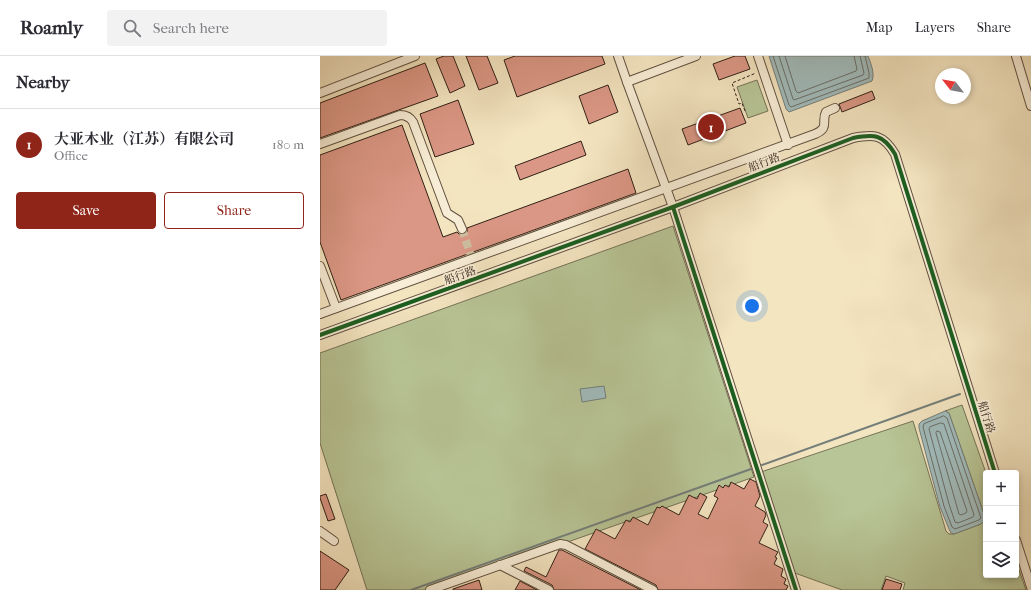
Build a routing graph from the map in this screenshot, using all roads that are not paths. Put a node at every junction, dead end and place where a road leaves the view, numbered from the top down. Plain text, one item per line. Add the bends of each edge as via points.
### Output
1 (415, 56) edge
2 (618, 56) edge
3 (696, 56) edge
4 (758, 56) edge
5 (1016, 56) edge
6 (627, 82) junction
7 (320, 93) edge
8 (1031, 106) edge
9 (835, 108) dead end
10 (320, 144) edge
11 (788, 145) junction
12 (666, 189) junction
13 (673, 207) junction
14 (462, 229) tunnel mouth
15 (320, 266) edge
16 (336, 308) junction
17 (320, 314) edge
18 (320, 335) edge
19 (994, 470) edge
20 (320, 531) edge
21 (334, 541) dead end
22 (1017, 542) edge
23 (500, 565) junction
24 (1031, 587) edge
25 (430, 590) edge
26 (549, 590) edge
27 (653, 590) edge
28 (796, 590) edge

1 - 7 street
2 - 6 street
3 - 6 street
4 - 11 street
5 - 8 street
6 - 12 street
9 - 11 street via 825,113 825,123 819,133
10 - 14 street via 400,115 408,116 447,213 458,220
11 - 12 street
12 - 13 street
12 - 16 street
13 - 18 street, 船行路
13 - 19 street, 船行路 via 853,138 877,136 885,141 895,154
13 - 28 street
15 - 16 street
16 - 17 street
20 - 21 street
22 - 24 street
23 - 25 street
23 - 26 street
23 - 27 street via 560,544

